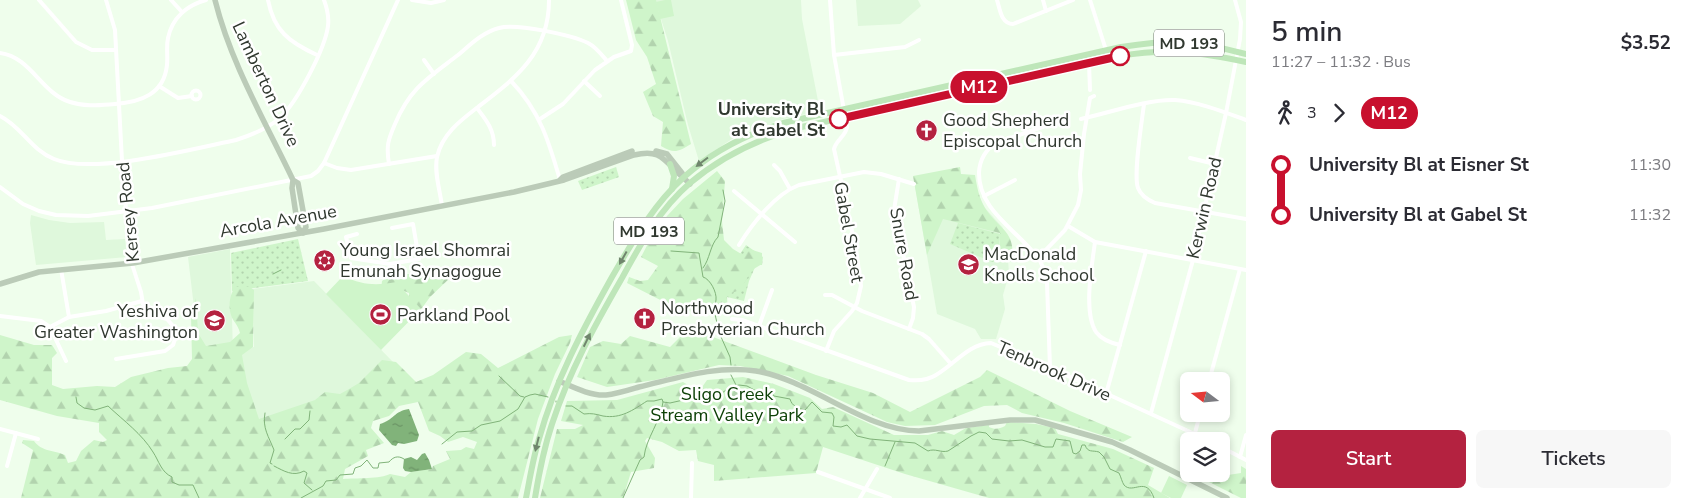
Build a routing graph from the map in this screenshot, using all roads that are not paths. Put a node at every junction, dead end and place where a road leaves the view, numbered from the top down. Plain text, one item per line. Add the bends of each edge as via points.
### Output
1 (39, 0) edge
2 (106, 0) edge
3 (171, 0) edge
4 (206, 0) edge
5 (215, 0) edge
6 (268, 0) edge
7 (324, 0) edge
8 (398, 0) edge
9 (412, 0) edge
10 (444, 0) edge
11 (548, 0) edge
12 (622, 0) edge
13 (830, 0) edge
14 (997, 0) edge
15 (1043, 0) edge
16 (1072, 0) edge
17 (1090, 0) edge
18 (1235, 0) edge
19 (1046, 11) junction
20 (182, 12) junction
21 (544, 32) junction
22 (919, 40) dead end
23 (116, 50) junction
24 (1106, 50) junction
25 (1237, 52) junction
26 (0, 53) edge
27 (1246, 54) edge
28 (317, 55) junction
29 (834, 55) junction
30 (1106, 59) junction
31 (424, 60) dead end
32 (1236, 60) junction
33 (607, 61) junction
34 (1246, 62) edge
35 (1089, 63) junction
36 (434, 74) junction
37 (511, 81) junction
38 (584, 82) junction
39 (159, 86) junction
40 (945, 86) junction
41 (1090, 90) dead end
42 (947, 95) junction
43 (192, 96) dead end
44 (600, 96) dead end
45 (1094, 96) dead end
46 (119, 103) junction
47 (1144, 104) junction
48 (477, 108) junction
49 (845, 108) junction
50 (1226, 113) junction
51 (0, 116) edge
52 (846, 117) junction
53 (1083, 118) junction
54 (540, 119) junction
55 (1246, 120) edge
56 (1051, 124) dead end
57 (268, 127) junction
58 (797, 128) junction
59 (763, 129) junction
60 (751, 134) junction
61 (494, 145) dead end
62 (437, 156) junction
63 (1190, 158) dead end
64 (122, 161) junction
65 (718, 162) junction
66 (324, 163) junction
67 (389, 164) junction
68 (670, 164) junction
69 (1215, 164) junction
70 (774, 165) dead end
71 (684, 177) junction
72 (840, 177) junction
73 (899, 179) junction
74 (294, 180) junction
75 (560, 180) junction
76 (1015, 180) dead end
77 (690, 184) junction
78 (914, 184) dead end
79 (0, 187) edge
80 (790, 189) junction
81 (671, 190) junction
82 (734, 190) dead end
83 (984, 196) junction
84 (442, 206) junction
85 (126, 212) junction
86 (411, 212) junction
87 (1205, 212) junction
88 (763, 214) junction
89 (1246, 219) edge
90 (413, 224) junction
91 (1068, 226) junction
92 (392, 228) dead end
93 (302, 233) junction
94 (357, 234) dead end
95 (795, 242) dead end
96 (1095, 242) junction
97 (739, 245) dead end
98 (1146, 252) junction
99 (1038, 258) junction
100 (1193, 260) junction
101 (133, 263) junction
102 (61, 269) junction
103 (1240, 269) junction
104 (1246, 270) edge
105 (0, 284) edge
106 (772, 290) dead end
107 (825, 295) dead end
108 (142, 300) junction
109 (854, 307) junction
110 (0, 316) edge
111 (69, 317) junction
112 (732, 319) dead end
113 (759, 326) junction
114 (50, 327) junction
115 (909, 329) junction
116 (1120, 345) junction
117 (826, 351) junction
118 (116, 359) dead end
119 (66, 361) dead end
120 (951, 364) junction
121 (1050, 368) junction
122 (1211, 372) edge
123 (559, 381) junction
124 (567, 384) junction
125 (1106, 394) junction
126 (1150, 413) junction
127 (0, 429) edge
128 (1192, 432) edge
129 (16, 433) junction
130 (1246, 435) edge
131 (38, 439) dead end
132 (1230, 451) edge
133 (1240, 456) junction
134 (1246, 460) edge
135 (692, 463) dead end
136 (7, 466) dead end
137 (877, 469) dead end
138 (818, 472) dead end
139 (866, 489) junction
140 (526, 498) edge
141 (534, 498) edge
142 (691, 498) edge
143 (860, 498) edge
144 (890, 498) edge
145 (1227, 498) edge

1 - 23 street via 76,42 92,50
2 - 23 street, Kersey Road via 115,30
3 - 20 street
4 - 20 street
5 - 57 street, Lamberton Drive via 226,40
6 - 28 street via 272,17 287,38
7 - 28 street via 328,26
8 - 66 street
9 - 10 street via 431,3
11 - 21 street
12 - 33 street via 631,51
13 - 29 street, Gabel Street
14 - 19 street via 1008,24
15 - 19 street
16 - 19 street
17 - 24 street
18 - 25 street, Kerwin Road via 1241,22
20 - 39 street via 167,39 166,70
21 - 33 street via 586,42
21 - 36 street via 512,26 492,30
21 - 37 street via 531,59
22 - 29 street via 905,46
23 - 46 street, Kersey Road
24 - 25 main road, MD 193 via 1183,42
24 - 30 main road
24 - 40 main road, MD 193
25 - 27 main road, MD 193
25 - 32 street, Kerwin Road
26 - 46 street via 22,62 63,100 83,105
28 - 57 street via 295,100
29 - 49 street, Gabel Street
30 - 32 main road, MD 193 via 1137,53 1186,51
30 - 35 main road, MD 193
31 - 36 street
32 - 34 main road, MD 193
32 - 50 street, Kerwin Road
33 - 38 street
35 - 41 street
35 - 42 main road, MD 193
36 - 67 street via 414,90 402,108 387,141
37 - 48 street
37 - 54 street
38 - 44 street
38 - 54 street via 563,104
39 - 43 street via 178,98
39 - 46 street via 139,101
40 - 42 main road
40 - 49 main road, MD 193
42 - 52 main road, MD 193
45 - 53 street via 1090,98
46 - 64 street, Kersey Road
47 - 50 street via 1176,100
47 - 53 street
47 - 87 street via 1136,180 1138,188 1155,203
48 - 61 street via 491,126
48 - 62 street via 451,130
49 - 52 street, Gabel Street
49 - 59 main road, MD 193
50 - 55 street
50 - 69 street, Kerwin Road
51 - 64 street via 13,124 35,148 54,159 74,164
52 - 58 main road, MD 193
52 - 72 street, Gabel Street via 847,130 834,149
53 - 91 street via 1081,193
54 - 75 street
56 - 83 street via 988,148 980,165 980,185
57 - 64 street via 236,140
57 - 74 street, Lamberton Drive
58 - 59 main road
58 - 65 main road, MD 193 via 762,139
59 - 60 main road, MD 193
60 - 65 main road via 748,140 720,156
60 -> 71 main road, MD 193 via 717,152
62 - 67 street
62 - 84 street
63 - 69 street
64 - 85 street, Kersey Road
65 - 77 main road, MD 193
66 - 67 street via 351,170
66 - 74 street via 311,176
68 - 71 street, Arcola Avenue
68 - 75 street, Arcola Avenue via 656,154 645,152
68 - 81 main road via 674,176
69 - 87 street, Kerwin Road
70 - 80 street
71 - 75 street, Arcola Avenue via 667,154 647,149 601,162
71 - 77 street, Arcola Avenue
71 - 81 main road, MD 193
72 - 73 street via 871,173
72 - 80 street
72 - 109 street, Gabel Street via 861,279
73 - 78 street
73 - 115 street, Snure Road via 894,210 914,307
74 - 85 street
74 - 93 street, Lamberton Drive via 298,183 304,208 306,227
75 - 84 street, Arcola Avenue
76 - 83 street
124 -> 77 main road, MD 193 via 638,248 654,224
79 - 85 street via 23,204 56,216
80 - 88 street
81 -> 123 main road, MD 193 via 640,227 578,338
82 - 88 street
83 - 99 street via 996,214
84 - 86 street, Arcola Avenue
85 - 101 street, Kersey Road
86 - 90 street
86 - 93 street, Arcola Avenue
87 - 89 street
87 - 100 street, Kerwin Road
88 - 95 street
88 - 97 street
90 - 92 street
90 - 94 street via 419,259 390,264 351,258 346,236
91 - 96 street
91 - 99 street
93 - 101 street, Arcola Avenue
96 - 98 street
96 - 116 street via 1090,316 1097,333 1104,340
98 - 100 street
98 - 116 street
99 - 121 street via 1047,283
100 - 103 street
100 - 126 street, Kerwin Road
101 - 102 street, Arcola Avenue
101 - 108 street, Kersey Road
102 - 105 street, Arcola Avenue
102 - 111 street
103 - 104 street
103 - 122 street
106 - 113 street
107 - 109 street via 832,295
108 - 111 street via 106,312
108 - 118 street via 148,312 167,319 173,326 176,336 173,345 165,351
109 - 115 street
109 - 117 street, Gabel Street via 834,331
110 - 114 street via 41,321
111 - 114 street
112 - 113 street, Tenbrook Drive
113 - 117 street, Tenbrook Drive
114 - 119 street
115 - 120 street via 929,339
116 - 125 street
117 - 120 street, Tenbrook Drive via 909,380 926,380
120 - 121 street, Tenbrook Drive via 971,348 991,343
121 - 125 street, Tenbrook Drive
123 - 124 street
123 -> 140 main road, MD 193 via 538,441
124 - 141 main road, MD 193 via 551,426
124 - 145 street via 586,392 606,395 713,370 756,371 786,380 872,420 907,431 1010,420 1047,422 1112,442
125 - 126 street, Tenbrook Drive
126 - 128 street, Tenbrook Drive
127 - 129 street
129 - 131 street
129 - 136 street
130 - 133 street
132 - 133 street
133 - 134 street
135 - 142 street
137 - 139 street
138 - 139 street
139 - 143 street
139 - 144 street

